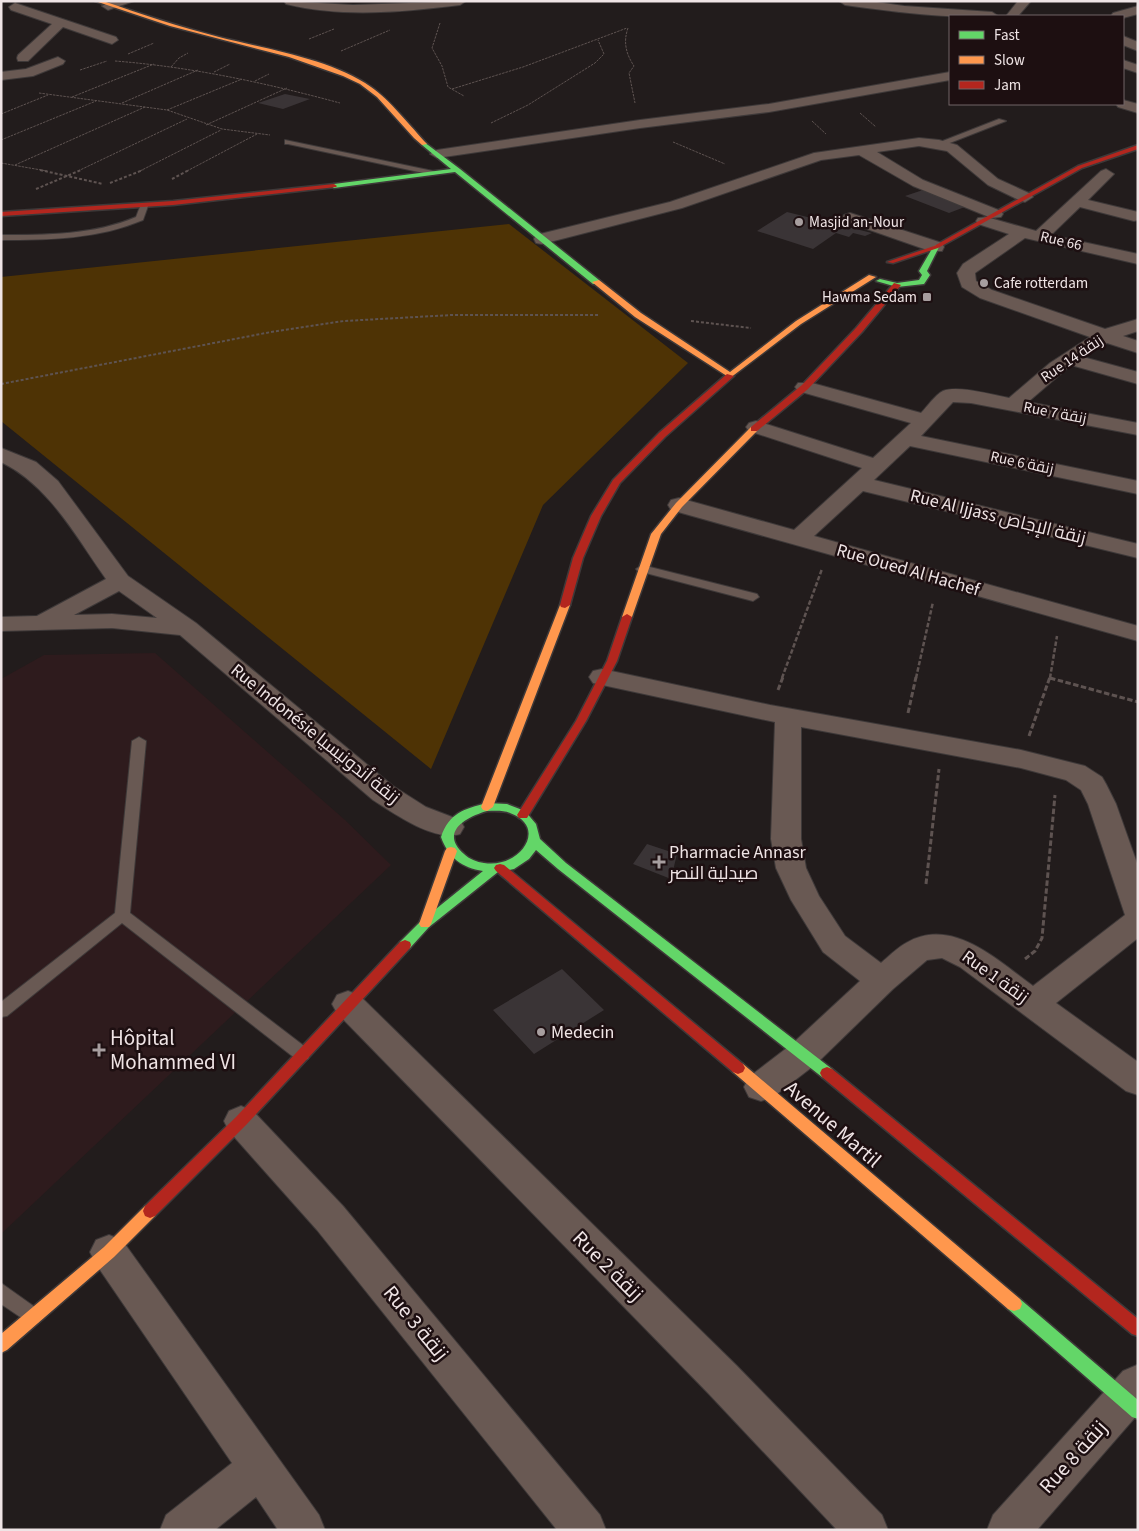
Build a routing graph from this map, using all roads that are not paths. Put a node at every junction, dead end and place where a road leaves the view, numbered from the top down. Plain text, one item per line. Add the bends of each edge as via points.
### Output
1 (128, 1) edge
2 (290, 1) edge
3 (460, 1) edge
4 (845, 1) edge
5 (1024, 1) edge
6 (103, 4) edge
7 (14, 7) edge
8 (1138, 10) edge
9 (977, 15) edge
10 (1013, 15) edge
11 (1121, 15) edge
12 (60, 23) junction
13 (112, 40) dead end
14 (1124, 41) edge
15 (1134, 49) edge
16 (8, 57) dead end
17 (23, 58) junction
18 (1124, 64) edge
19 (1138, 69) edge
20 (5, 76) edge
21 (949, 76) edge
22 (1124, 104) edge
23 (1138, 108) edge
24 (1002, 121) dead end
25 (288, 142) dead end
26 (939, 144) junction
27 (1138, 147) edge
28 (854, 150) junction
29 (437, 154) junction
30 (458, 170) junction
31 (433, 173) junction
32 (1106, 174) dead end
33 (1026, 198) junction
34 (144, 206) junction
35 (1072, 207) junction
36 (1, 214) edge
37 (1134, 216) dead end
38 (850, 218) dead end
39 (990, 218) junction
40 (1108, 222) dead end
41 (1031, 234) junction
42 (1, 237) edge
43 (542, 239) junction
44 (936, 247) junction
45 (1138, 258) edge
46 (891, 262) junction
47 (923, 271) junction
48 (872, 277) junction
49 (897, 285) junction
50 (1138, 324) edge
51 (1106, 336) junction
52 (1138, 347) edge
53 (1070, 359) junction
54 (730, 376) junction
55 (1138, 378) edge
56 (805, 387) junction
57 (1013, 405) junction
58 (925, 421) junction
59 (756, 427) junction
60 (1138, 429) edge
61 (906, 439) junction
62 (1, 454) edge
63 (878, 466) junction
64 (858, 483) junction
65 (1138, 488) edge
66 (679, 506) junction
67 (799, 538) junction
68 (1138, 551) edge
69 (642, 568) junction
70 (120, 581) junction
71 (753, 597) dead end
72 (41, 622) junction
73 (1, 624) edge
74 (187, 628) junction
75 (1138, 634) edge
76 (602, 677) junction
77 (779, 714) junction
78 (139, 741) dead end
79 (487, 807) junction
80 (523, 815) junction
81 (451, 839) junction
82 (535, 842) junction
83 (497, 868) junction
84 (1138, 911) edge
85 (122, 914) junction
86 (1138, 921) edge
87 (425, 924) junction
88 (882, 980) junction
89 (348, 1004) junction
90 (1033, 1004) junction
91 (1, 1011) edge
92 (302, 1054) junction
93 (804, 1054) junction
94 (1138, 1081) edge
95 (761, 1087) junction
96 (241, 1121) junction
97 (109, 1252) junction
98 (1, 1292) edge
99 (34, 1318) junction
100 (1138, 1329) edge
101 (1, 1344) edge
102 (1133, 1398) edge
103 (260, 1467) junction
104 (181, 1530) edge
105 (304, 1530) edge
106 (585, 1530) edge
107 (867, 1530) edge
108 (1008, 1530) edge

1 - 6 street
2 - 3 street via 324,6 397,8
4 - 9 street via 904,10
5 - 10 street
6 - 29 street via 184,30 281,53 351,78 374,92 412,134
7 - 12 street
8 - 11 street
12 - 13 street
12 - 17 street
14 - 15 street
16 - 17 street
17 - 20 street via 58,61 39,70
18 - 19 street
21 - 29 street via 796,104
22 - 23 street
24 - 26 lane
25 - 31 lane
26 - 28 street via 919,142
26 - 33 street via 961,154 993,182
27 - 33 street via 1080,167
28 - 39 street, Rue 66
28 - 43 street via 800,161 669,207
29 - 30 street
30 - 31 street
30 - 43 street
31 - 34 street via 307,190
32 - 35 street
33 - 39 street
34 - 36 street
34 - 42 lane via 140,218 128,224 80,235
35 - 37 street
35 - 40 street
35 - 41 street
38 - 44 street
39 - 41 street, Rue 66
39 - 44 street
41 - 45 street, Rue 66
41 - 51 street via 969,268 966,273 968,283 986,294
43 - 54 street via 638,315
44 - 46 street
44 - 47 street
46 - 47 street
46 - 48 street via 872,267
47 - 49 street via 926,275 921,282
48 - 49 street
48 - 54 street via 787,332
49 - 56 street
50 - 51 street, Rue 14 زنقة
51 - 52 street
51 - 53 street, Rue 14 زنقة
53 - 55 street
53 - 57 street, Rue 14 زنقة
54 - 79 street via 649,448 606,497 578,558 564,608
56 - 58 street
56 - 59 street
57 - 58 street, Rue 7 زنقة via 958,395 946,397
57 - 60 street, Rue 7 زنقة
58 - 61 street, Rue 7 زنقة
59 - 63 street
59 - 66 street
61 - 63 street, Rue 7 زنقة
61 - 65 street, Rue 6 زنقة
62 - 70 street, Rue Indonésie زنقة أندونيسيا via 28,467 50,486
63 - 64 street, Rue 7 زنقة
64 - 67 street, Rue 7 زنقة
64 - 68 street, Rue Al Ijjass زنقة الإجاص
66 - 67 street, Rue Oued Al Hachef
66 - 69 street via 656,534
67 - 75 street, Rue Oued Al Hachef
69 - 71 lane
69 - 76 street via 624,632
70 - 72 street
70 - 74 street, Rue Indonésie زنقة أندونيسيا
72 - 73 street
72 - 74 street via 112,621
74 - 81 street, Rue Indonésie زنقة أندونيسيا via 383,793
76 - 77 street
76 - 80 street via 581,722
77 - 84 street via 1021,759 1082,776 1102,804
77 - 88 street via 786,839 791,868 806,900 834,944
78 - 85 lane
79 - 80 street via 506,808
79 - 81 street via 465,813
80 - 82 street via 534,828
81 - 83 street via 455,858 469,865
81 - 87 street
82 - 83 street via 523,858
82 - 93 street, Avenue Martil
83 - 87 street
83 - 95 street, Avenue Martil
85 - 91 lane
85 - 92 lane
86 - 90 street
87 - 89 street
88 - 90 street, Rue 1 زنقة via 916,952 937,945 958,950
88 - 93 street, Rue 1 زنقة
89 - 92 street
89 - 107 street, Rue 2 زنقة via 722,1379
90 - 94 street, Rue 1 زنقة
92 - 96 street
93 - 95 street, Rue 1 زنقة
93 - 100 street, Avenue Martil
95 - 102 street, Avenue Martil
96 - 97 street
96 - 106 street, Rue 3 زنقة via 330,1218
97 - 99 street
97 - 103 street
98 - 99 lane
99 - 101 street
102 - 108 street, Rue 8 زنقة
103 - 104 street
103 - 105 street

